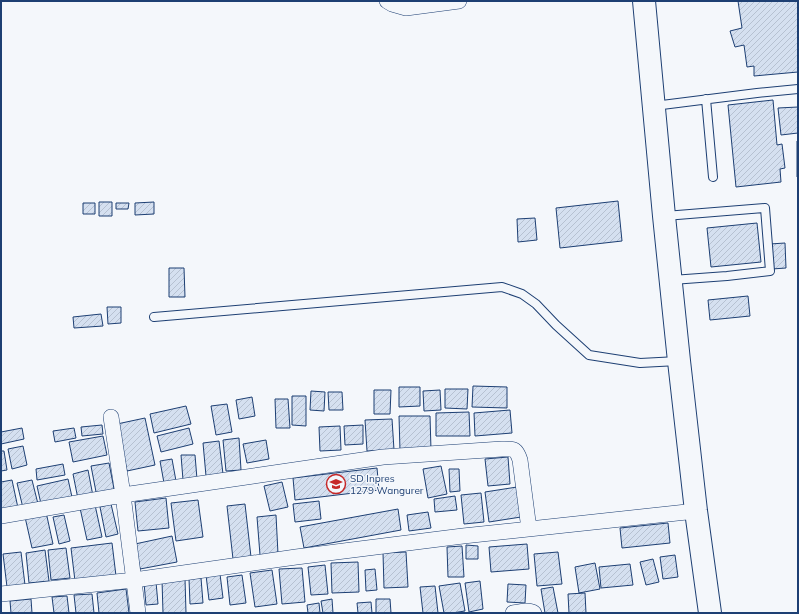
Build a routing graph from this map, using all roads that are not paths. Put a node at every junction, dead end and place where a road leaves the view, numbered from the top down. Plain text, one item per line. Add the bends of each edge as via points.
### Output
1 (387, 1) edge
2 (459, 1) edge
3 (644, 1) edge
4 (798, 89) edge
5 (706, 99) junction
6 (654, 106) junction
7 (713, 177) dead end
8 (664, 216) junction
9 (671, 280) junction
10 (154, 317) dead end
11 (678, 361) junction
12 (111, 418) dead end
13 (123, 495) junction
14 (696, 511) junction
15 (1, 516) edge
16 (529, 529) junction
17 (134, 580) junction
18 (1, 594) edge
19 (138, 613) edge
20 (513, 613) edge
21 (534, 613) edge
22 (710, 613) edge

1 - 2 street via 406,8
3 - 6 highway
4 - 5 lane
5 - 6 lane
5 - 7 lane
6 - 8 highway
8 - 9 highway
8 - 9 lane via 765,208 770,271
9 - 11 highway
10 - 11 lane via 502,287 522,294 536,304 589,355 640,363
11 - 14 highway
12 - 13 street
13 - 15 street
13 - 16 street via 382,457 513,449 520,460
13 - 17 street
14 - 16 street
14 - 22 highway
16 - 17 street via 304,556
17 - 18 street
17 - 19 street
20 - 21 street

